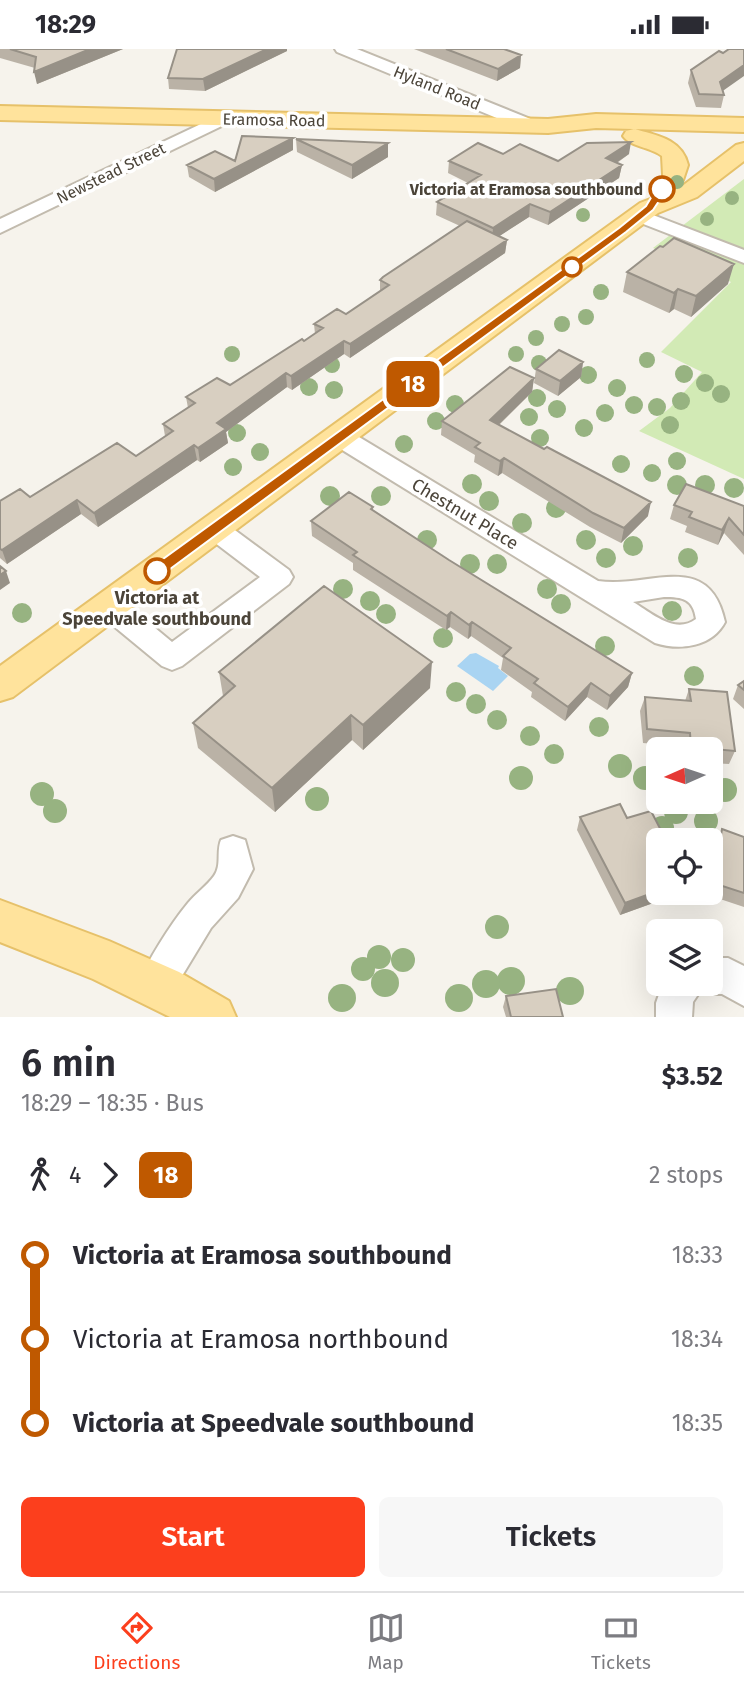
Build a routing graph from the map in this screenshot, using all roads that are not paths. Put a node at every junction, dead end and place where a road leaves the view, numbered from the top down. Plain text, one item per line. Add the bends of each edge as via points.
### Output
1 (342, 49) edge
2 (0, 113) edge
3 (222, 118) junction
4 (540, 126) junction
5 (739, 131) edge
6 (634, 136) junction
7 (744, 151) edge
8 (675, 176) junction
9 (645, 212) junction
10 (0, 227) edge
11 (744, 257) edge
12 (340, 437) junction
13 (215, 529) junction
14 (591, 590) dead end
15 (108, 606) junction
16 (0, 685) edge
17 (233, 851) dead end
18 (0, 921) edge
19 (723, 976) edge
20 (155, 986) junction
21 (744, 988) edge
22 (677, 996) edge
23 (213, 1017) edge
24 (674, 1017) edge

1 - 4 street, Hyland Road
2 - 3 main road, Eramosa Road
3 - 4 main road, Eramosa Road
3 - 10 street, Newstead Street
4 - 5 main road, Eramosa Road via 596,121
4 - 6 main road, Eramosa Road
5 - 6 main road, Eramosa Road
5 - 8 main road
6 - 8 main road via 674,154
7 - 9 main road via 689,192
8 - 9 main road
9 - 11 street
9 - 12 main road
12 - 13 main road
12 - 14 street, Chestnut Place
13 - 15 main road
13 - 15 street via 279,577 172,659
15 - 16 main road
17 - 20 lane via 236,869 226,887 199,916
18 - 20 main road
19 - 21 street
20 - 23 main road
22 - 24 street

